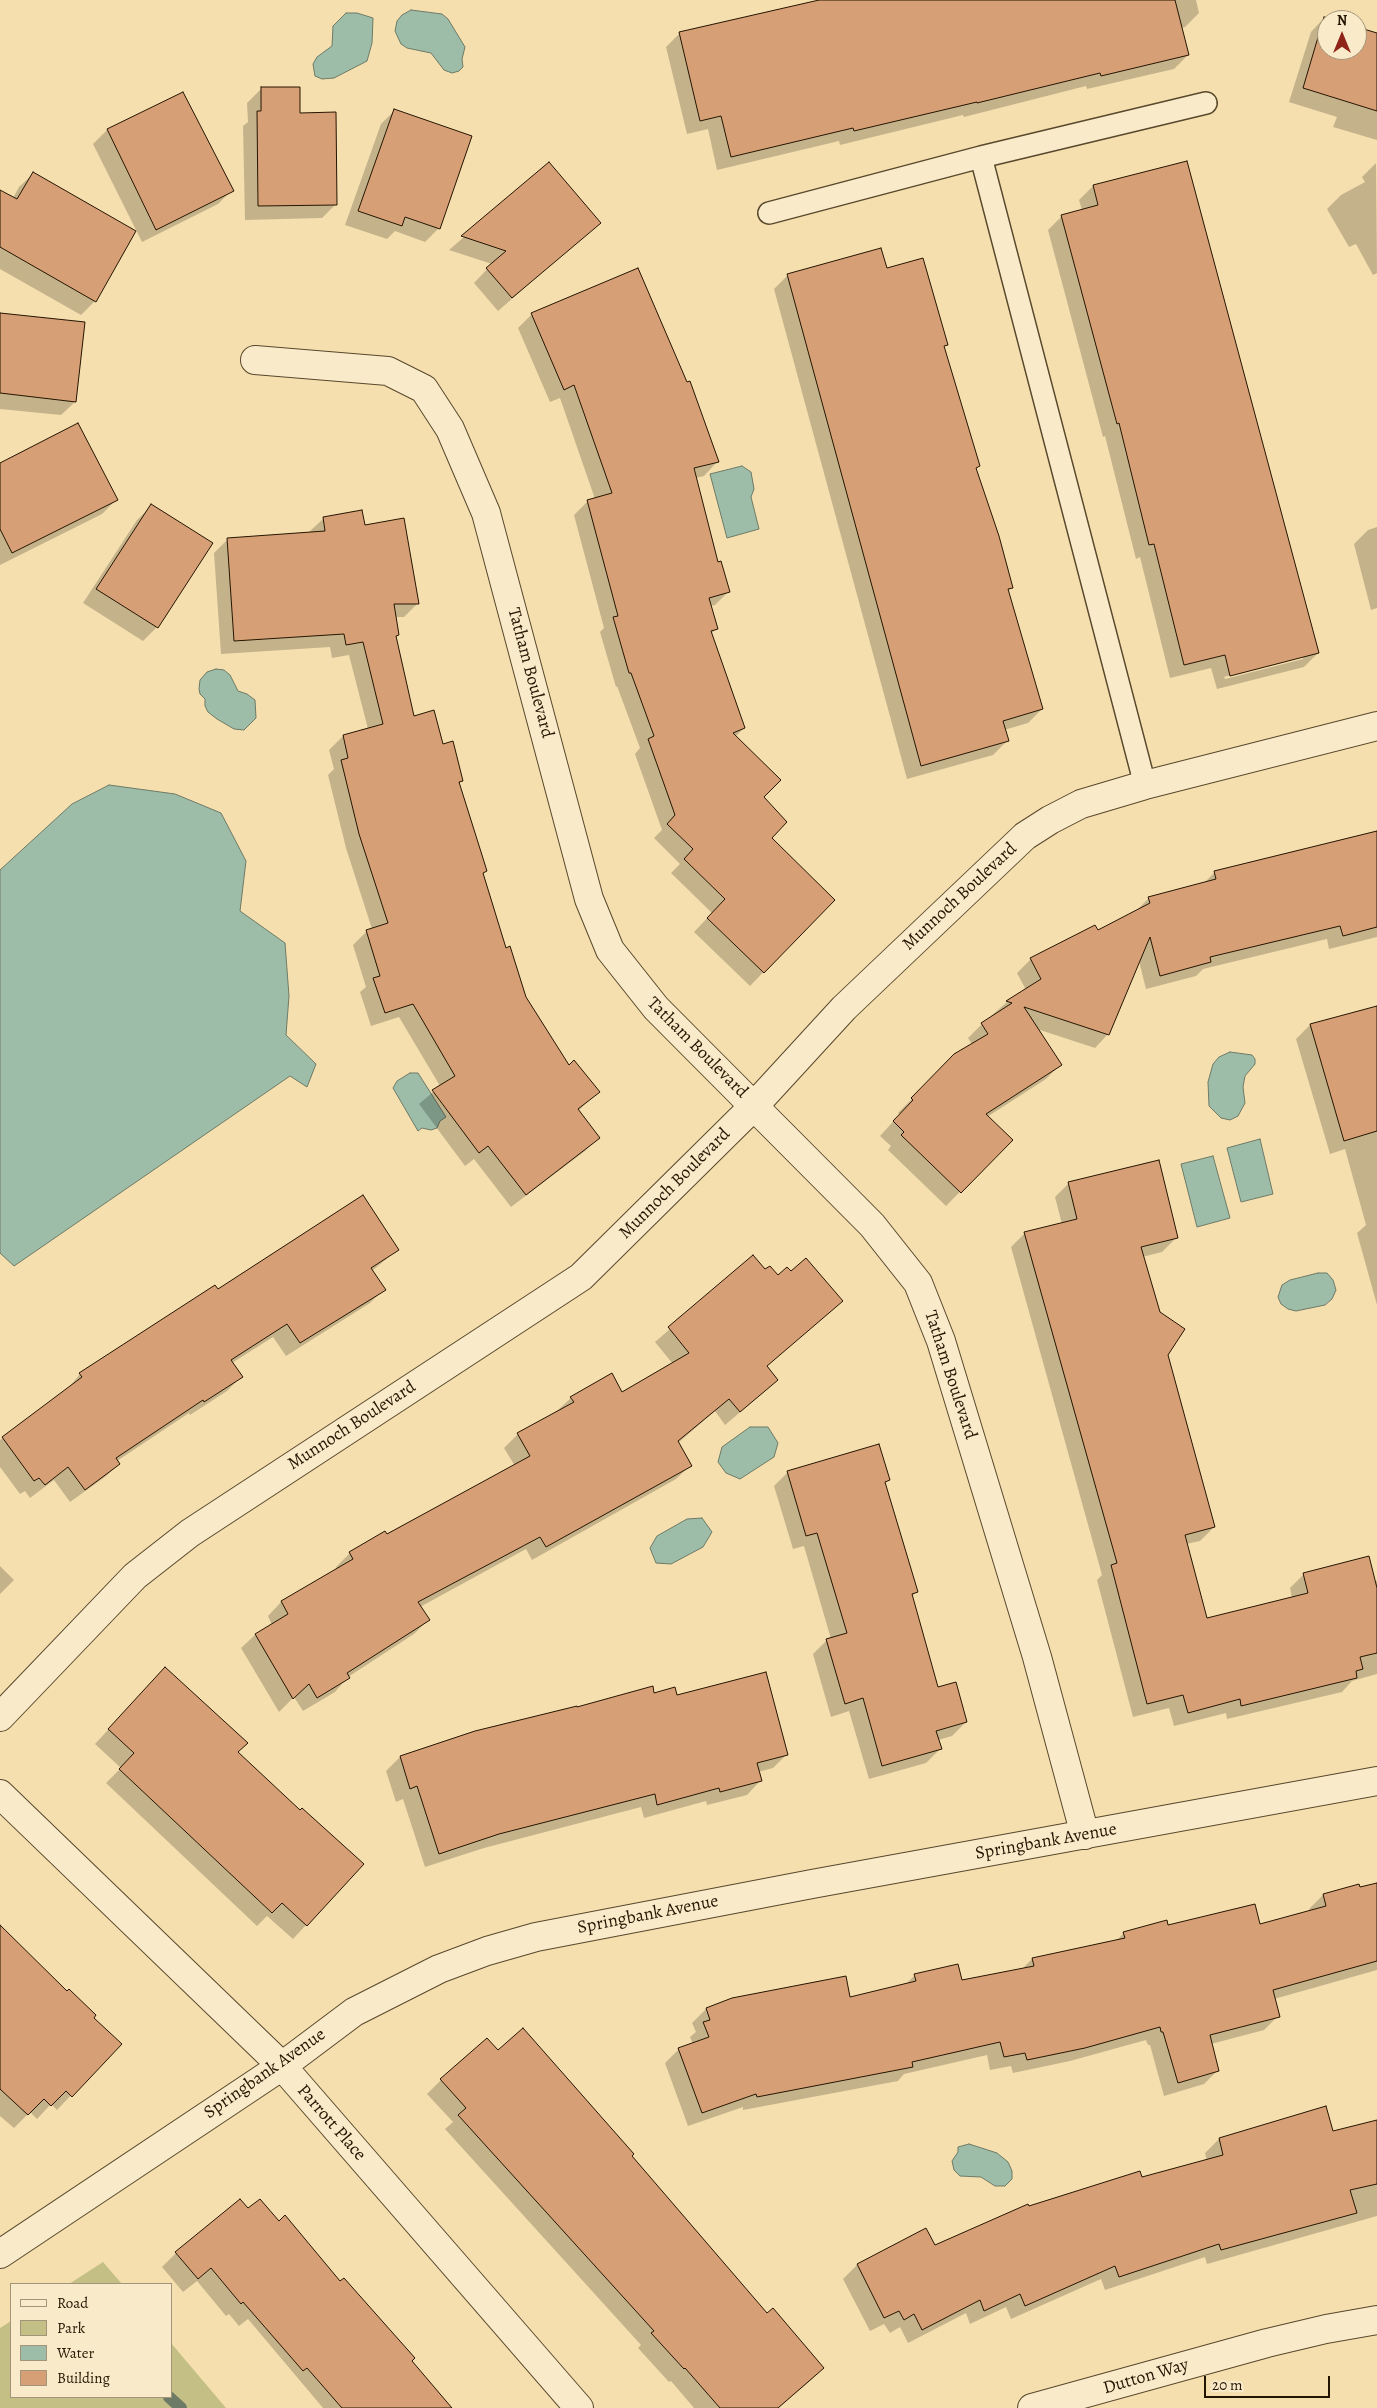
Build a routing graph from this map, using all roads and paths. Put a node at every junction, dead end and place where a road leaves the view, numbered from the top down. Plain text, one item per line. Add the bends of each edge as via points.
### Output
1 (1206, 104) dead end
2 (981, 157) junction
3 (768, 213) dead end
4 (254, 360) dead end
5 (1377, 726) edge
6 (1145, 785) junction
7 (754, 1106) junction
8 (0, 1717) edge
9 (1377, 1781) edge
10 (0, 1794) edge
11 (1085, 1835) junction
12 (282, 2066) junction
13 (0, 2254) edge
14 (1377, 2320) edge
15 (579, 2408) edge
16 (1032, 2408) edge

1 - 2 lane
2 - 3 lane
2 - 6 lane
4 - 7 street, Tatham Boulevard via 388,371 424,390 438,410 450,429 486,513 589,899 610,950 651,1003
5 - 6 street, Munnoch Boulevard
6 - 7 street, Munnoch Boulevard via 1081,804 1024,836 851,1001
7 - 8 street, Munnoch Boulevard via 581,1277 250,1492 135,1576
7 - 11 street, Tatham Boulevard via 872,1224 918,1283 941,1341 980,1467 1037,1657
9 - 11 street, Springbank Avenue
10 - 12 street, Parrott Place
11 - 12 street, Springbank Avenue via 536,1937 487,1951 439,1969 354,2012
12 - 13 street, Springbank Avenue
12 - 15 street, Parrott Place
14 - 16 street, Dutton Way via 1282,2340

